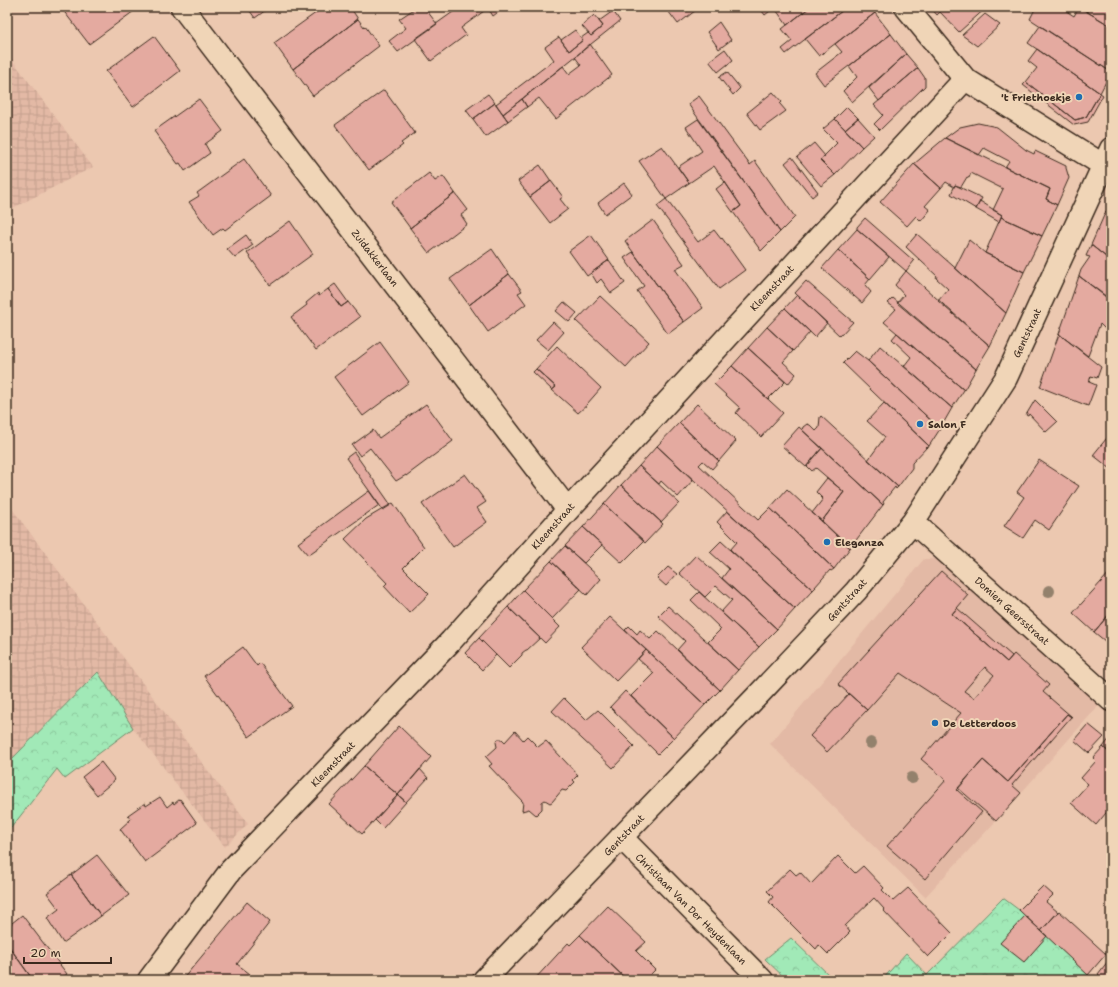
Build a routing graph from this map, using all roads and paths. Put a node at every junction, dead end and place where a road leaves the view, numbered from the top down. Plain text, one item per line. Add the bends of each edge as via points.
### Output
1 (182, 7) edge
2 (906, 7) edge
3 (965, 79) junction
4 (1107, 157) edge
5 (568, 510) junction
6 (913, 522) junction
7 (1111, 700) edge
8 (621, 838) junction
9 (149, 980) edge
10 (484, 980) edge
11 (762, 980) edge

1 - 5 street, Zuidakkerlaan
2 - 3 street
3 - 4 street
3 - 5 street, Kleemstraat
4 - 6 street, Gentstraat via 1006,378
5 - 9 street, Kleemstraat via 451,640 231,870
6 - 7 street, Domien Geersstraat
6 - 8 street, Gentstraat via 856,591
8 - 10 street, Gentstraat
8 - 11 street, Christiaan Van Der Heydenlaan

